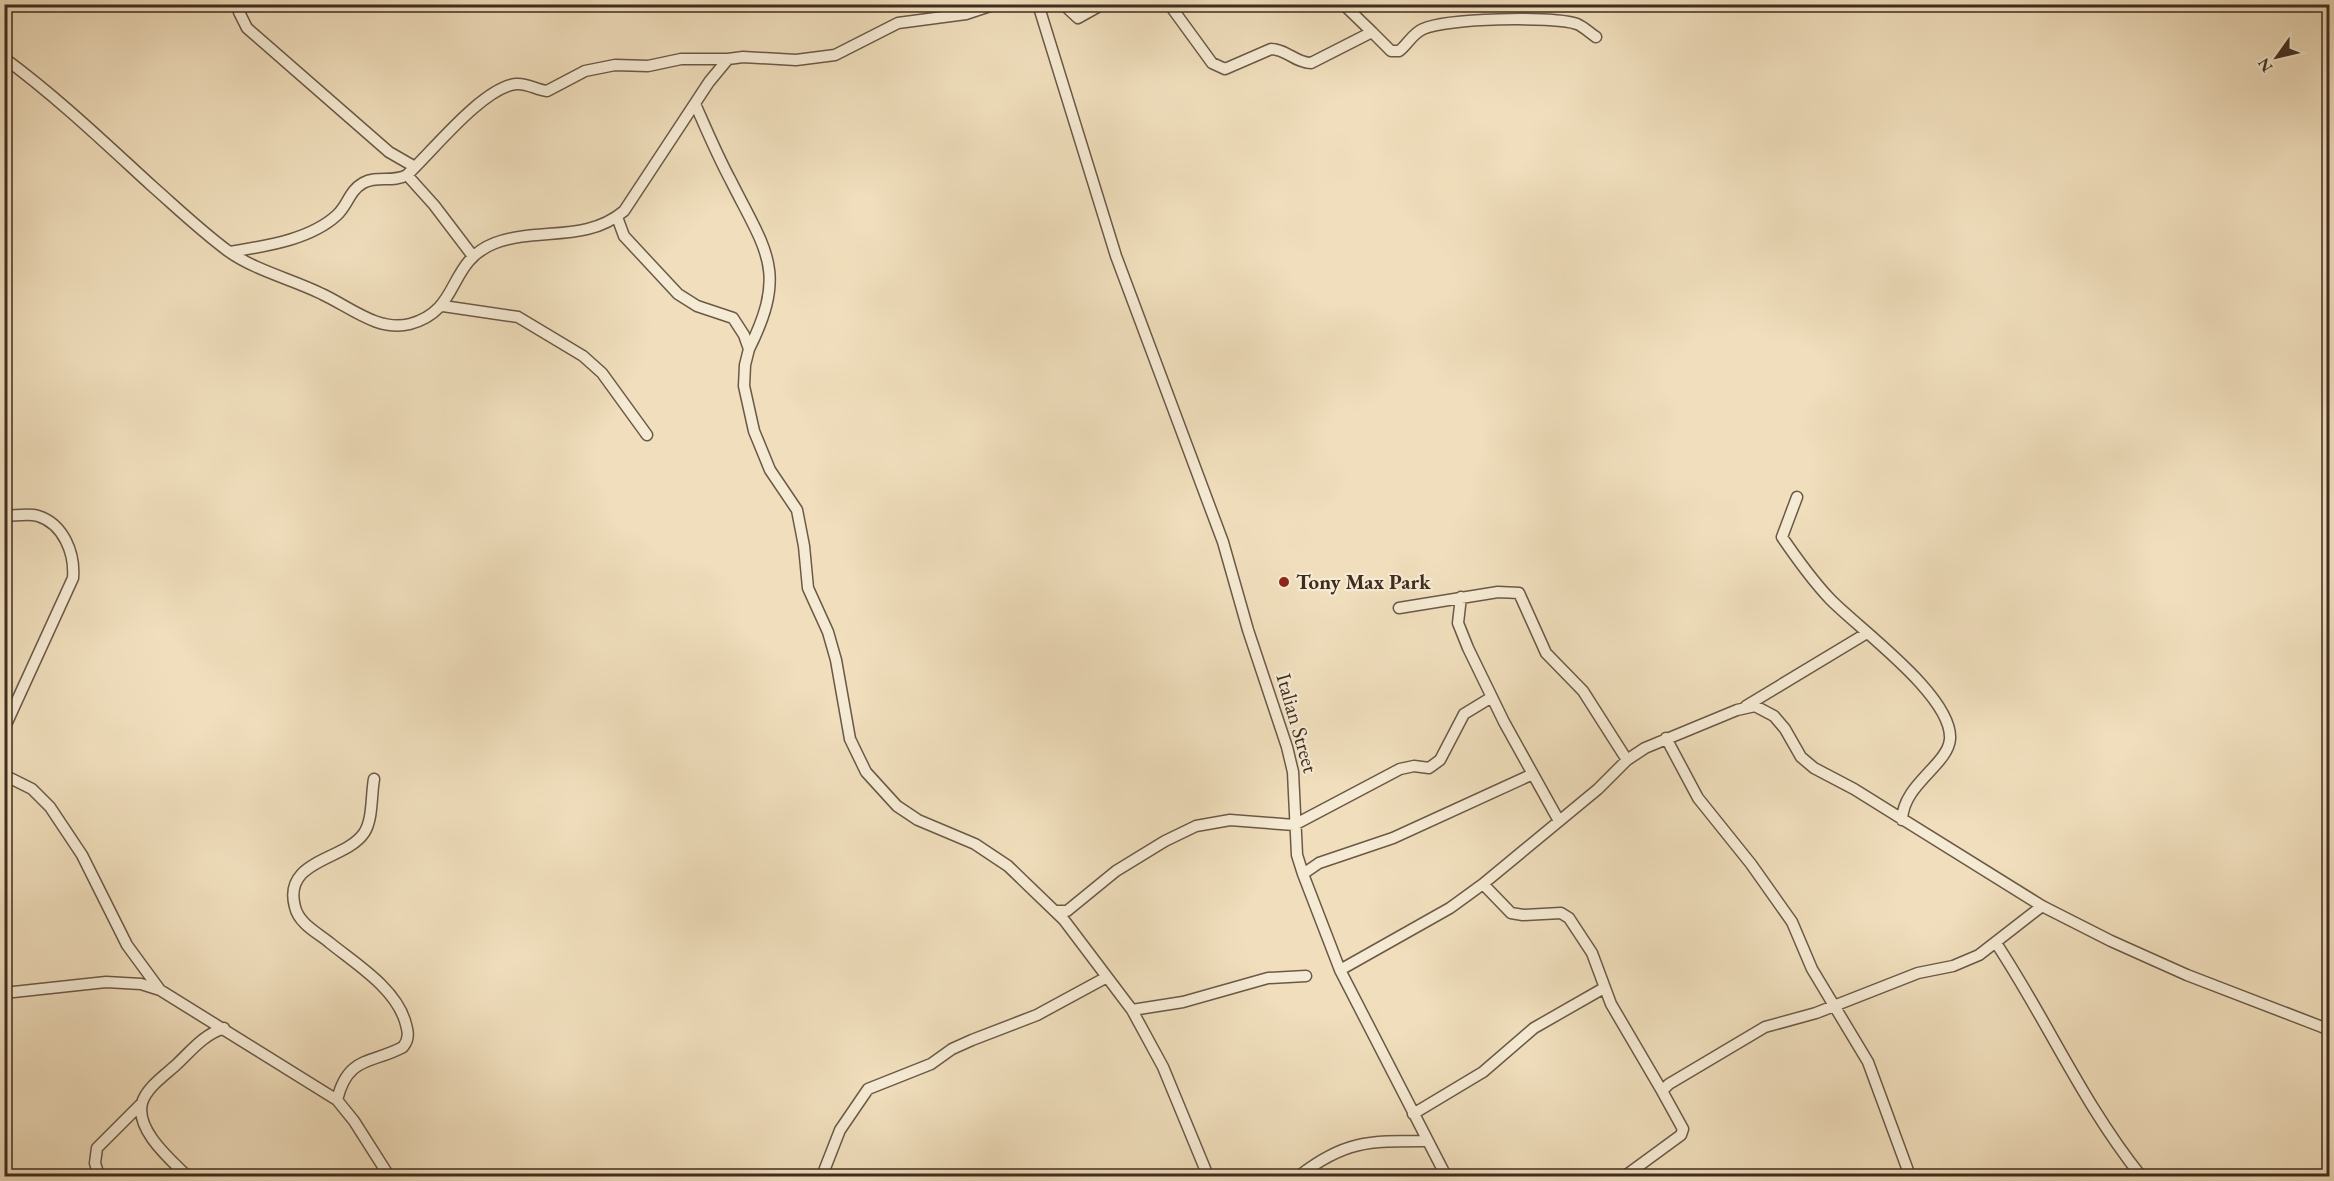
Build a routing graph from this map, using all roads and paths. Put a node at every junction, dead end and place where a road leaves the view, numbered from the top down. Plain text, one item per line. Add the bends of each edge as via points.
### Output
1 (245, 4) edge
2 (996, 4) edge
3 (1038, 4) edge
4 (1063, 4) edge
5 (1103, 4) edge
6 (1169, 4) edge
7 (1343, 4) edge
8 (1372, 32) junction
9 (1596, 37) dead end
10 (4, 58) edge
11 (728, 59) junction
12 (696, 105) junction
13 (411, 171) junction
14 (617, 217) junction
15 (230, 252) junction
16 (472, 255) junction
17 (443, 306) junction
18 (749, 349) junction
19 (647, 435) dead end
20 (1797, 497) dead end
21 (4, 516) edge
22 (1461, 597) junction
23 (1399, 608) dead end
24 (1867, 633) junction
25 (1492, 697) junction
26 (1746, 706) junction
27 (4, 729) edge
28 (1666, 738) junction
29 (1627, 760) junction
30 (1533, 774) junction
31 (4, 775) edge
32 (374, 779) dead end
33 (1559, 820) junction
34 (1902, 820) junction
35 (1294, 825) junction
36 (1303, 874) junction
37 (1483, 884) junction
38 (2043, 906) junction
39 (1055, 911) junction
40 (1996, 943) junction
41 (1340, 970) junction
42 (1306, 976) dead end
43 (1107, 977) junction
44 (1604, 988) junction
45 (160, 990) junction
46 (4, 993) edge
47 (1835, 1006) junction
48 (1132, 1010) junction
49 (224, 1028) junction
50 (2330, 1030) edge
51 (1662, 1091) junction
52 (337, 1100) junction
53 (142, 1103) junction
54 (1413, 1114) junction
55 (1427, 1141) junction
56 (99, 1176) edge
57 (187, 1176) edge
58 (389, 1176) edge
59 (822, 1176) edge
60 (1208, 1176) edge
61 (1299, 1176) edge
62 (1446, 1176) edge
63 (1625, 1176) edge
64 (1910, 1176) edge
65 (2141, 1176) edge

1 - 13 street via 239,12 247,28
2 - 11 street via 966,15 898,23 835,55 796,60
3 - 35 street, Italian Street via 1076,134 1223,542 1287,747 1293,772
4 - 5 street via 1078,18
6 - 8 street via 1212,63 1225,69 1271,49 1311,63
7 - 8 street
8 - 9 street via 1395,52 1423,29 1500,19 1577,24
10 - 15 street via 43,87 189,220
11 - 12 street
11 - 13 street via 615,65 585,71 547,92 511,85 465,115
12 - 14 street
12 - 18 street via 730,181 761,236 770,276 769,303
13 - 15 street via 399,178 366,181 353,190 335,217 314,231
13 - 16 street
14 - 16 street via 580,232 495,243
14 - 18 street via 624,236 668,285 686,300 733,318
15 - 17 street via 379,323 410,324 434,315
16 - 17 street
17 - 19 street via 518,317 583,356 602,374
18 - 39 street via 744,386 754,431 774,479 797,510 808,588 828,632 850,739 866,772 897,806 933,828 975,844 1008,866
20 - 24 street via 1782,537 1813,580
21 - 27 street via 38,516 50,522 72,551 74,565 73,578
22 - 23 street
22 - 25 street via 1460,629
22 - 29 street via 1509,590 1519,593 1546,653 1583,691
24 - 26 street
24 - 34 street via 1923,686 1944,715 1949,730 1948,747 1908,798
25 - 30 street
25 - 35 street via 1464,714 1435,765 1400,769
26 - 28 street
26 - 34 street via 1761,708 1774,716 1807,763
28 - 29 street
28 - 47 street via 1698,798 1792,922 1812,969
29 - 33 street
30 - 33 street
30 - 36 street via 1393,838 1320,863
31 - 45 street via 32,789 50,807 82,855 128,945
32 - 52 street via 366,831 353,843 309,867 296,884 294,897 295,908 307,925 394,999 406,1027 408,1037 403,1047 361,1064 343,1081
33 - 37 street
34 - 38 street
35 - 36 street, Italian Street
35 - 39 street via 1230,820 1196,826 1116,872 1067,911
36 - 41 street, Italian Street
37 - 41 street via 1450,908
37 - 44 street via 1511,913 1566,914 1592,953
38 - 40 street
38 - 50 street via 2187,975
39 - 43 street
40 - 47 street via 1964,962 1918,973
40 - 65 street via 2033,1000 2089,1104
41 - 54 street, Italian Street
42 - 48 street via 1268,978 1183,1002
43 - 48 street
43 - 59 street via 1037,1015 972,1040 931,1064 868,1089 840,1130
44 - 51 street
44 - 54 street via 1534,1028 1484,1072
45 - 46 street via 125,981
45 - 49 street
47 - 51 street via 1765,1027
47 - 64 street via 1868,1062
48 - 60 street via 1163,1067
49 - 52 street
49 - 53 street via 205,1036 149,1090
51 - 63 street via 1683,1129 1681,1136
52 - 58 street
53 - 56 street via 97,1148 95,1163
53 - 57 street via 154,1143
54 - 55 street, Italian Street
55 - 61 street via 1340,1149
55 - 62 street, Italian Street

